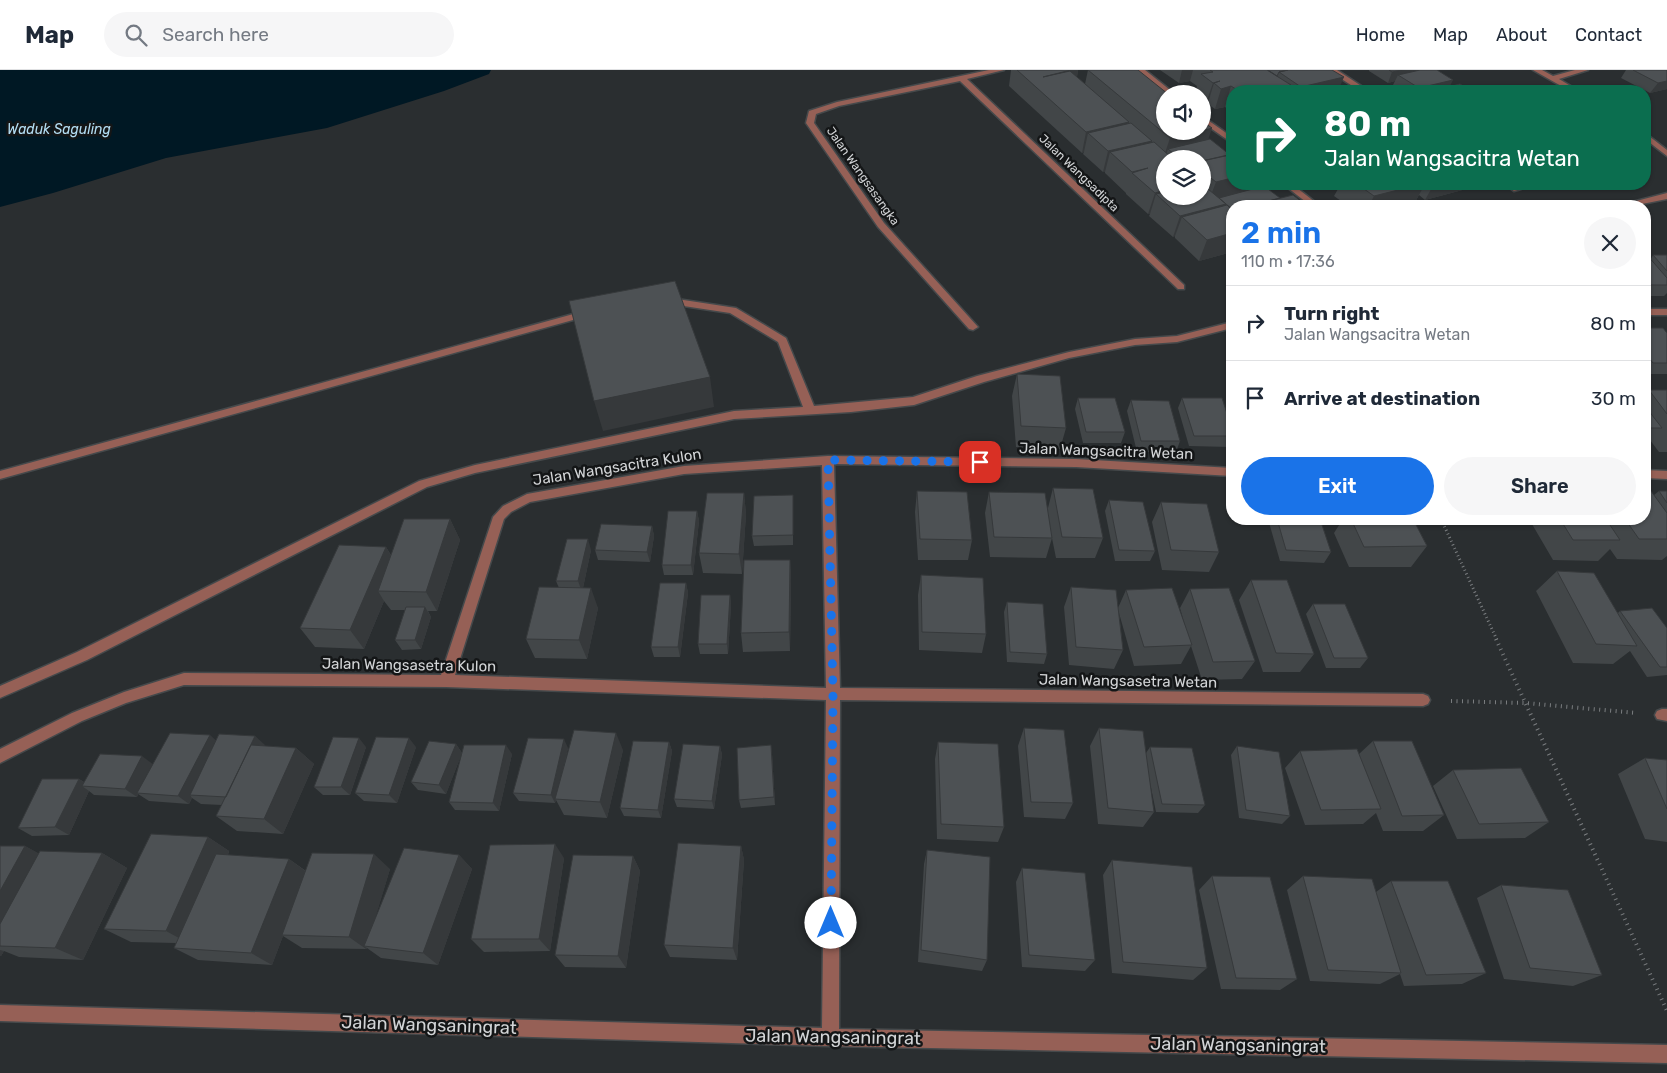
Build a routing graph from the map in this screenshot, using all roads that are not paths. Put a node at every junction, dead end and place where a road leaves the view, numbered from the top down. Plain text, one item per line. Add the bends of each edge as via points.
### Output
1 (1000, 70) edge
2 (1140, 70) edge
3 (1332, 70) edge
4 (1537, 70) edge
5 (1584, 70) edge
6 (961, 78) junction
7 (1552, 78) junction
8 (1159, 85) edge
9 (1356, 85) edge
10 (1564, 85) edge
11 (1211, 125) edge
12 (1226, 137) edge
13 (1651, 140) edge
14 (1667, 154) edge
15 (1295, 190) edge
16 (1665, 196) edge
17 (1308, 200) edge
18 (1647, 200) edge
19 (1181, 287) dead end
20 (657, 304) edge
21 (598, 311) edge
22 (1651, 312) edge
23 (1667, 312) edge
24 (973, 327) dead end
25 (1226, 327) edge
26 (810, 410) junction
27 (828, 460) junction
28 (1226, 472) edge
29 (1651, 474) edge
30 (0, 475) edge
31 (1667, 475) edge
32 (446, 681) junction
33 (0, 692) edge
34 (833, 694) junction
35 (1423, 700) road end
36 (0, 756) edge
37 (0, 1012) edge
38 (830, 1037) junction
39 (1667, 1054) edge

1 - 6 street, Jalan Wangsasangka
2 - 8 street
3 - 9 street
4 - 7 street
5 - 7 street
6 - 19 street, Jalan Wangsadipta
6 - 24 street, Jalan Wangsasangka via 837,104 812,113 810,123 881,225
7 - 10 street
11 - 12 street
13 - 14 street
15 - 17 street
16 - 18 street
20 - 26 street via 677,302 733,310 782,340
21 - 30 street
22 - 23 street
25 - 26 street via 1177,339 1135,342 1069,355 914,400
26 - 33 street via 734,415 475,469 423,484 82,656
27 - 28 street, Jalan Wangsacitra Wetan via 1076,463
27 - 32 street, Jalan Wangsacitra Kulon via 684,470 527,498 517,503 499,517
27 - 34 street
29 - 31 street
32 - 34 street, Jalan Wangsasetra Kulon
32 - 36 street, Jalan Wangsasetra Kulon via 184,678 124,698
34 - 35 street, Jalan Wangsasetra Wetan
34 - 38 street
37 - 38 street, Jalan Wangsaningrat
38 - 39 street, Jalan Wangsaningrat

